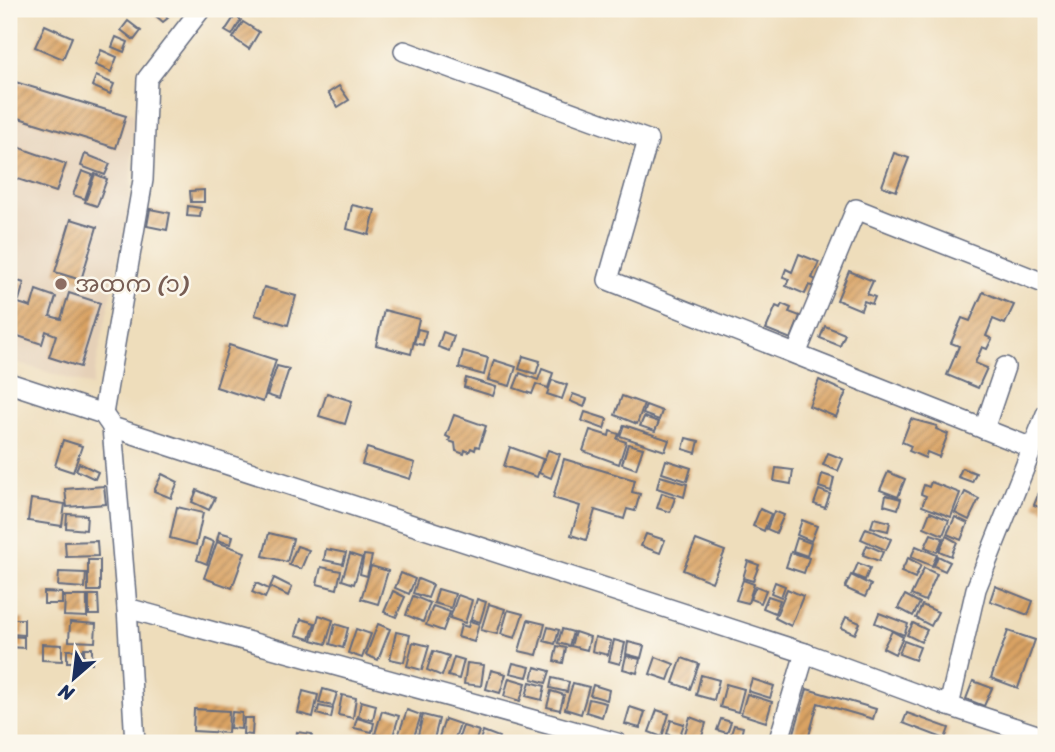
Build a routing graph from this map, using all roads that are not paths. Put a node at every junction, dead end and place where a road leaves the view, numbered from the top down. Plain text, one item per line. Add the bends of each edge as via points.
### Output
1 (201, 9) edge
2 (404, 51) dead end
3 (1046, 284) edge
4 (796, 354) junction
5 (1005, 367) dead end
6 (9, 383) edge
7 (1046, 414) edge
8 (108, 421) junction
9 (984, 429) junction
10 (1032, 448) junction
11 (127, 608) junction
12 (805, 653) junction
13 (949, 706) junction
14 (1046, 738) edge
15 (135, 743) edge
16 (617, 743) edge
17 (778, 743) edge

1 - 8 street via 147,79 143,180
2 - 4 street via 648,140 608,280
3 - 4 street via 856,209
4 - 9 street
5 - 9 street
6 - 8 street
7 - 10 street
8 - 11 street
8 - 12 street
9 - 10 street
10 - 13 street via 976,589
11 - 15 street
11 - 16 street
12 - 13 street
12 - 17 street
13 - 14 street

